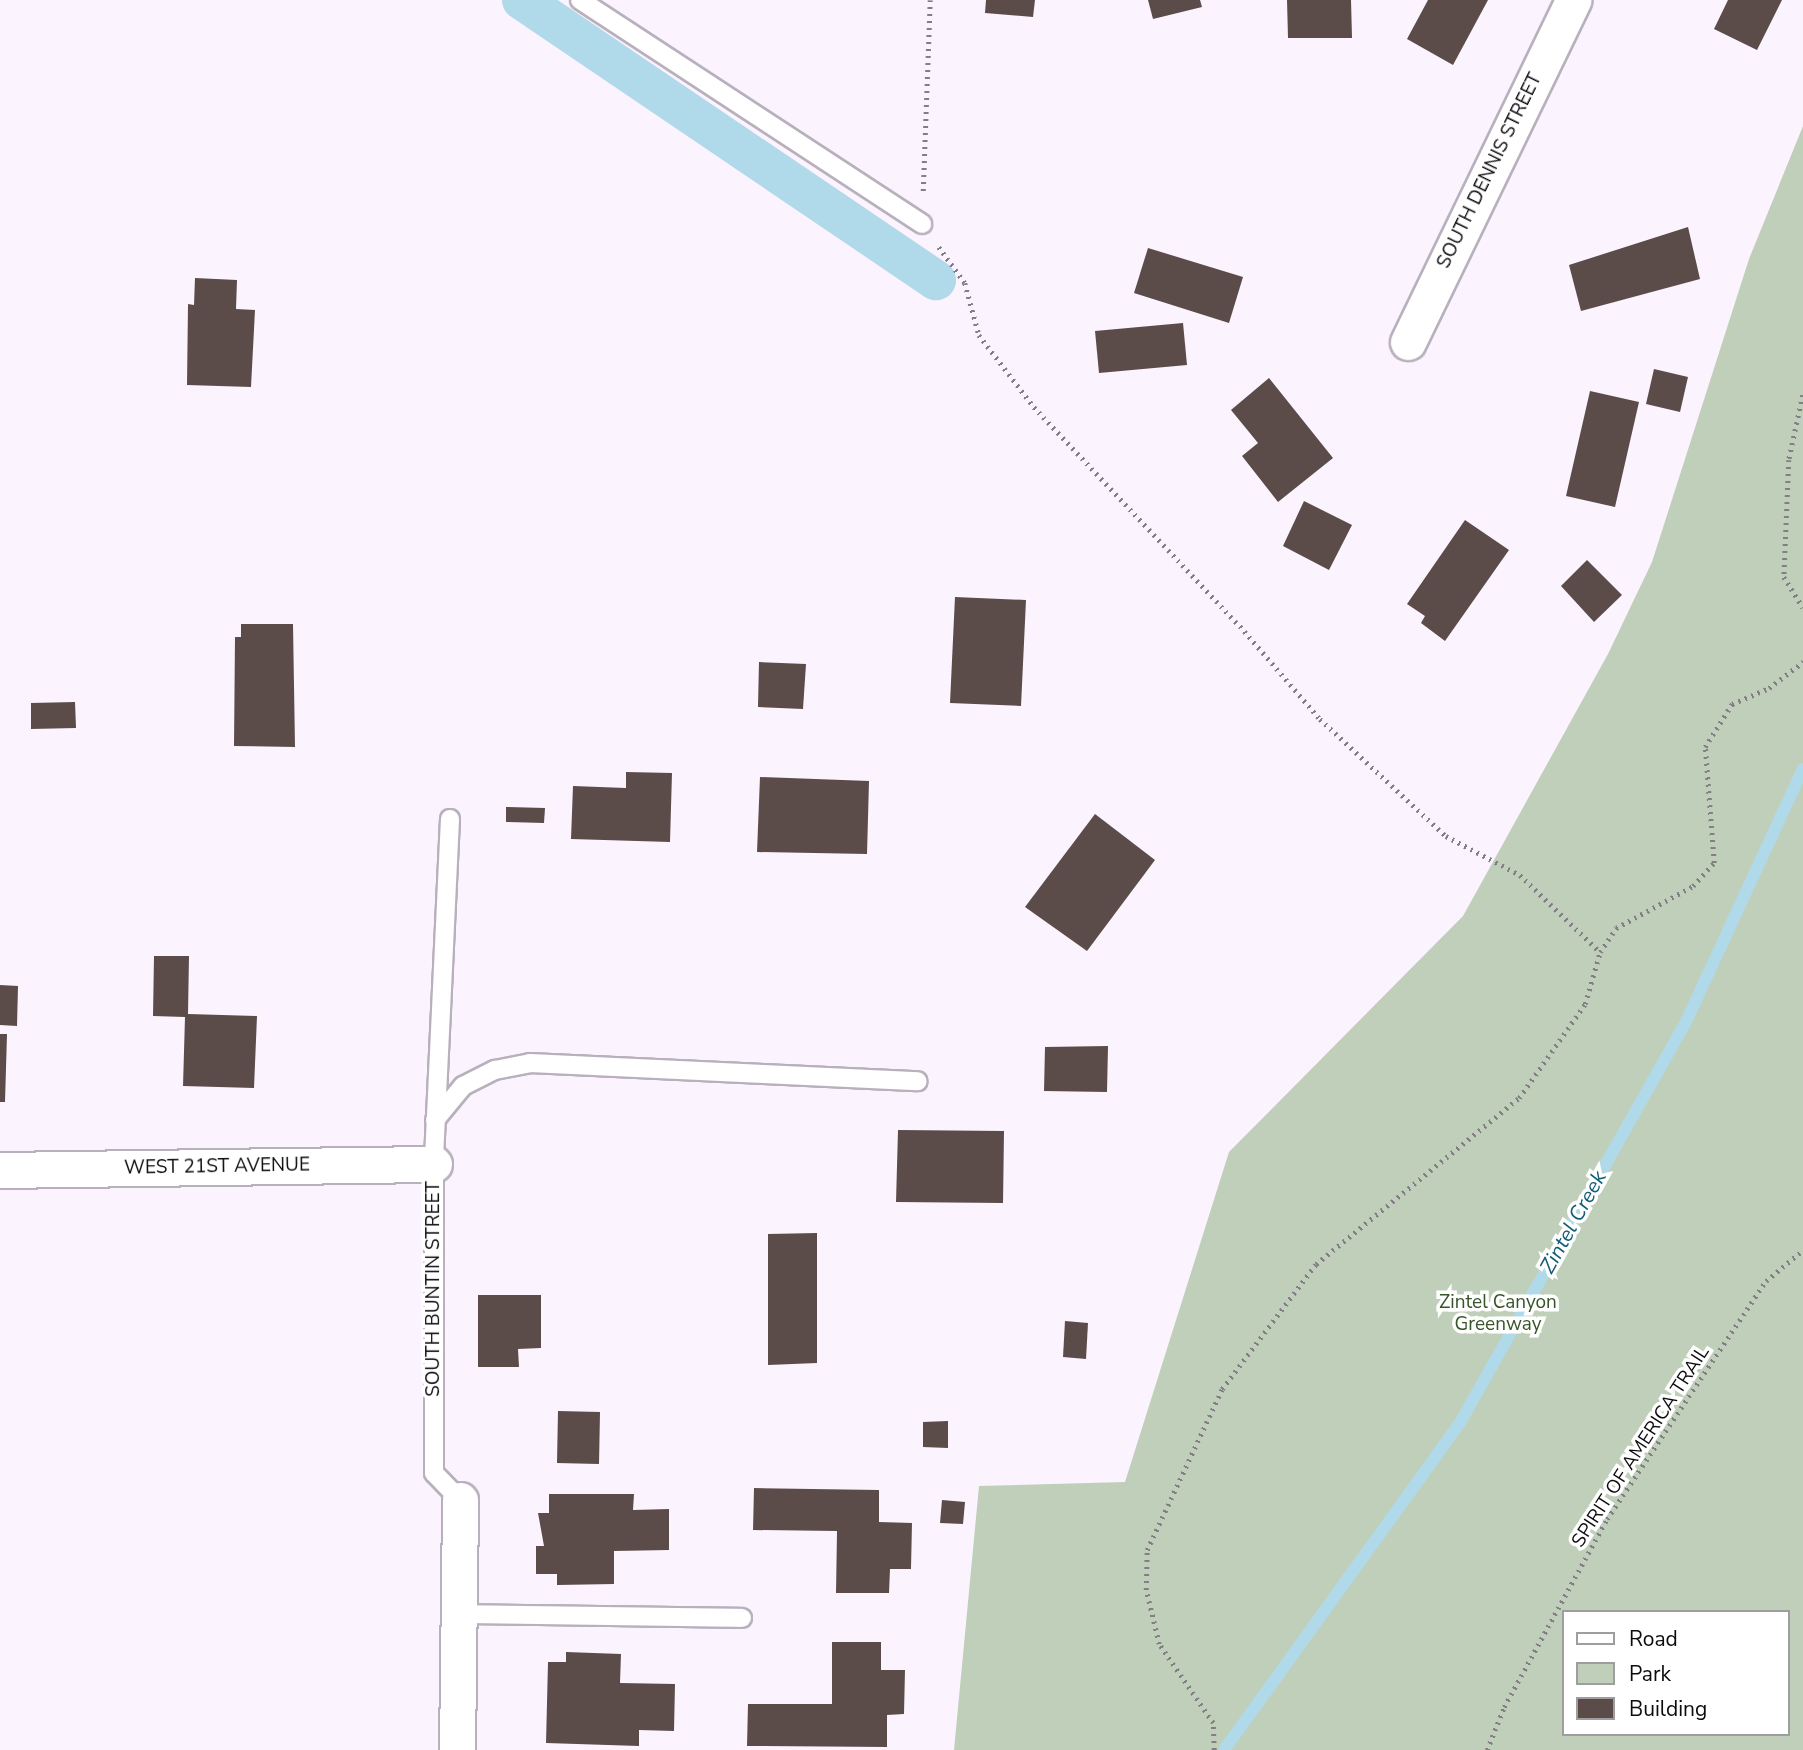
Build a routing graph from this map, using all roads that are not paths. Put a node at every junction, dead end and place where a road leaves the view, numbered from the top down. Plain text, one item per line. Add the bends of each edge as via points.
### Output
1 (580, 0) edge
2 (1573, 0) edge
3 (922, 224) road end
4 (1408, 342) dead end
5 (450, 819) dead end
6 (918, 1081) dead end
7 (435, 1120) junction
8 (434, 1164) junction
9 (0, 1170) edge
10 (460, 1500) joint
11 (458, 1614) junction
12 (742, 1618) dead end
13 (457, 1750) edge

1 - 3 lane
2 - 4 street, SOUTH DENNIS STREET
5 - 7 lane, SOUTH BUNTIN STREET
6 - 7 lane via 530,1063 495,1070 463,1086
7 - 8 lane, SOUTH BUNTIN STREET
8 - 9 street, WEST 21ST AVENUE
8 - 10 lane, SOUTH BUNTIN STREET via 434,1473
10 - 11 street, SOUTH BUNTIN STREET
11 - 12 lane
11 - 13 street, SOUTH BUNTIN STREET

